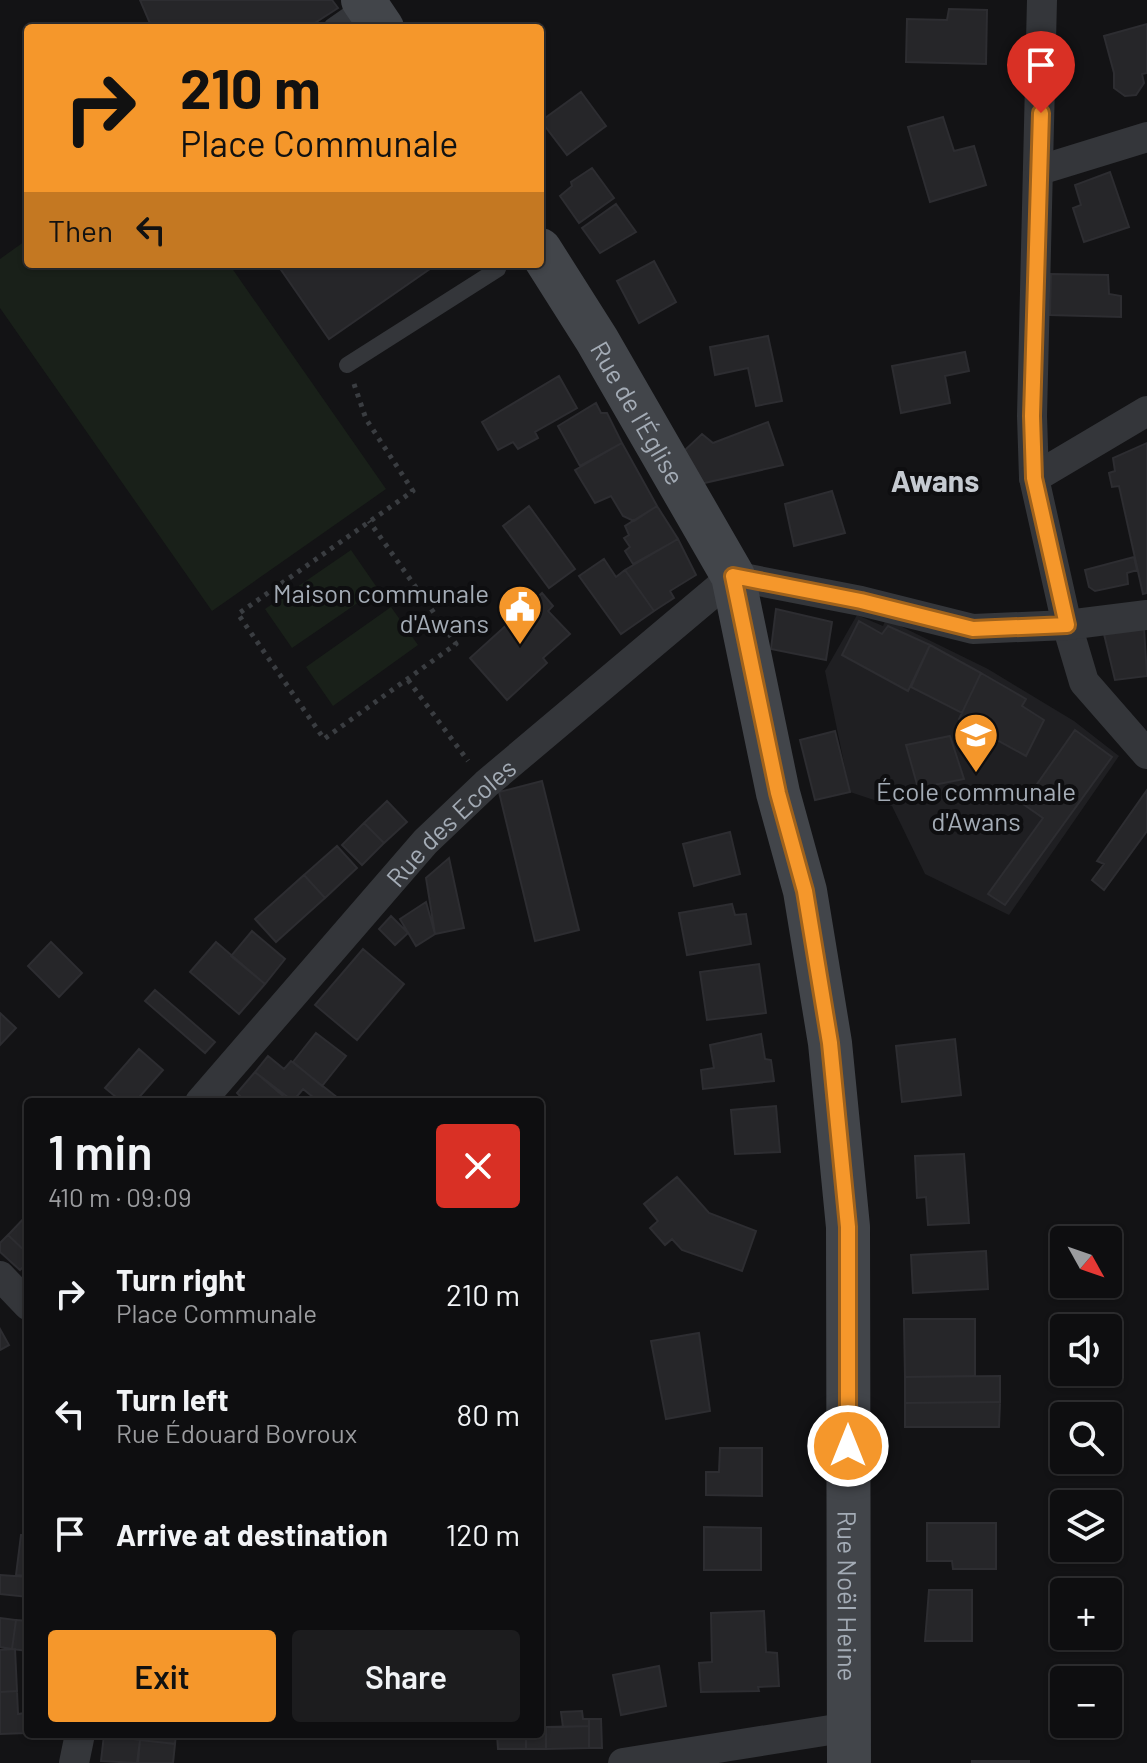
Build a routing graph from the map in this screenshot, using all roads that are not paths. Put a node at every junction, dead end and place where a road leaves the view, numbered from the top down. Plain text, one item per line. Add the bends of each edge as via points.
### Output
1 (1042, 0) edge
2 (1147, 137) edge
3 (1040, 170) junction
4 (544, 256) edge
5 (497, 268) edge
6 (347, 365) road end
7 (1147, 411) edge
8 (1034, 478) junction
9 (733, 576) junction
10 (1147, 615) edge
11 (1067, 625) junction
12 (1147, 754) edge
13 (203, 1098) edge
14 (0, 1276) edge
15 (24, 1301) edge
16 (79, 1738) edge
17 (849, 1745) edge
18 (74, 1763) edge
19 (623, 1763) edge

1 - 3 street
2 - 3 street
3 - 8 street
4 - 9 street, Rue de l'Église
5 - 6 lane
7 - 8 street
8 - 11 street
9 - 11 street via 973,629
9 - 13 street, Rue des Ecoles via 426,841
9 - 17 street, Rue Noël Heine via 778,793 805,891 833,1073 848,1227
10 - 11 street
11 - 12 street via 1084,682
14 - 15 street
16 - 18 street
17 - 19 street

